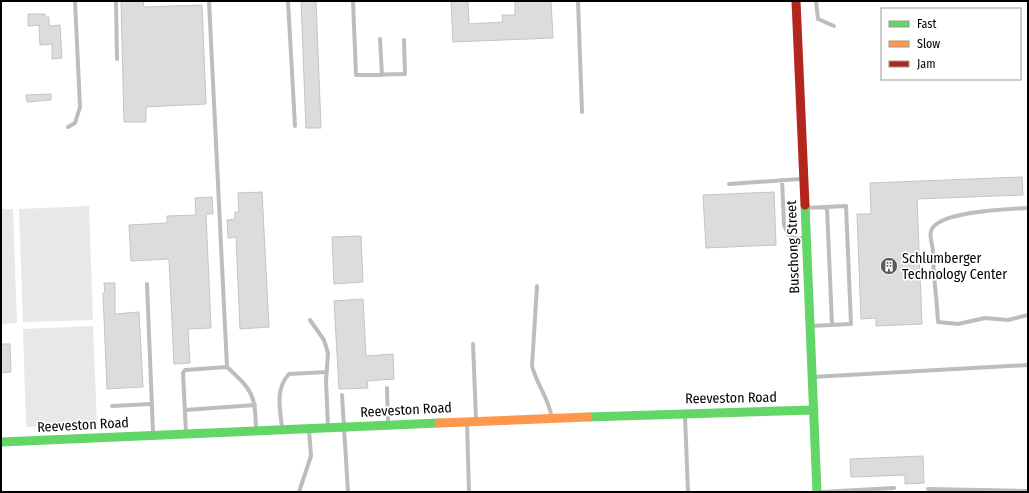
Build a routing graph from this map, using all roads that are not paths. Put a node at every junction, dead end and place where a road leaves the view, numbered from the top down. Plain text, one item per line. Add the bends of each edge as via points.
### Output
1 (75, 1) edge
2 (116, 1) edge
3 (209, 1) edge
4 (288, 1) edge
5 (353, 1) edge
6 (578, 1) edge
7 (796, 1) edge
8 (816, 1) edge
9 (834, 26) dead end
10 (380, 39) dead end
11 (404, 40) dead end
12 (118, 59) dead end
13 (382, 75) junction
14 (582, 112) dead end
15 (295, 126) dead end
16 (68, 127) dead end
17 (804, 179) junction
18 (782, 180) junction
19 (729, 184) dead end
20 (827, 207) junction
21 (805, 208) junction
22 (1028, 208) edge
23 (806, 238) junction
24 (147, 284) dead end
25 (537, 286) dead end
26 (1028, 315) edge
27 (310, 320) dead end
28 (832, 325) junction
29 (810, 326) junction
30 (473, 344) dead end
31 (1028, 365) edge
32 (227, 367) junction
33 (327, 372) junction
34 (812, 377) junction
35 (387, 388) dead end
36 (342, 395) dead end
37 (151, 404) junction
38 (256, 405) junction
39 (112, 406) dead end
40 (185, 410) junction
41 (814, 410) junction
42 (685, 414) junction
43 (552, 418) junction
44 (471, 421) junction
45 (388, 425) junction
46 (344, 428) junction
47 (329, 429) junction
48 (309, 430) junction
49 (282, 431) junction
50 (256, 432) junction
51 (186, 434) junction
52 (153, 436) junction
53 (1, 442) edge
54 (894, 488) dead end
55 (928, 489) dead end
56 (1028, 491) edge
57 (299, 492) edge
58 (348, 492) edge
59 (468, 492) edge
60 (688, 492) edge
61 (817, 492) edge
62 (821, 492) edge

1 - 16 lane via 80,107 75,123
2 - 12 lane
3 - 32 lane
4 - 15 lane
5 - 13 lane via 356,75
6 - 14 lane
7 - 17 street, Buschong Street
8 - 9 lane via 818,19
10 - 13 lane
11 - 13 lane via 405,74
17 - 18 lane
17 - 21 street, Buschong Street
18 - 19 lane
18 - 23 lane via 786,230 792,238
20 - 21 lane
20 - 28 lane
20 - 28 lane via 846,206 852,324
21 - 23 street, Buschong Street
22 - 26 lane via 952,217 935,225 930,236 938,322 958,324 985,318 1008,320
23 - 29 street, Buschong Street
24 - 37 lane
25 - 43 lane via 532,366 549,403
27 - 33 lane via 324,340 328,353
28 - 29 lane
29 - 34 street, Buschong Street
30 - 44 lane
31 - 34 lane
32 - 38 lane via 250,390
32 - 40 lane via 185,370
33 - 47 lane
33 - 49 lane via 289,374 282,381
34 - 41 street, Buschong Street
35 - 45 lane
36 - 46 lane
37 - 39 lane
37 - 52 lane
38 - 40 lane
38 - 50 lane
40 - 51 lane
41 - 42 street, Reeveston Road
41 - 61 street, Buschong Street
42 - 43 street, Reeveston Road
42 - 60 lane
43 - 44 street, Reeveston Road
44 - 45 street, Reeveston Road
44 - 59 lane
45 - 46 street, Reeveston Road
46 - 47 street, Reeveston Road
46 - 58 lane
47 - 48 street, Reeveston Road
48 - 49 street, Reeveston Road
48 - 57 lane via 311,456
49 - 50 street, Reeveston Road
50 - 51 street, Reeveston Road
51 - 52 street, Reeveston Road
52 - 53 street, Reeveston Road
54 - 62 lane
55 - 56 lane

